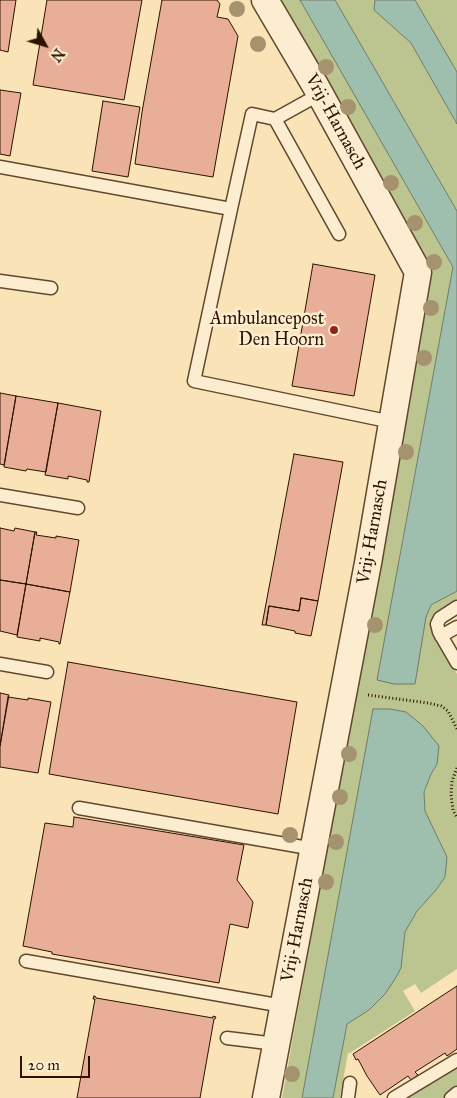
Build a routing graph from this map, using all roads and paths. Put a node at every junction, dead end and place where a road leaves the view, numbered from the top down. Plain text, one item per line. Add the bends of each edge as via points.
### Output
1 (265, 0) edge
2 (320, 94) junction
3 (275, 118) junction
4 (0, 167) edge
5 (231, 210) junction
6 (339, 234) dead end
7 (0, 281) edge
8 (51, 288) dead end
9 (392, 422) junction
10 (0, 495) edge
11 (78, 508) dead end
12 (457, 607) edge
13 (457, 627) edge
14 (441, 636) junction
15 (457, 663) edge
16 (0, 664) edge
17 (47, 672) dead end
18 (343, 691) junction
19 (457, 729) edge
20 (457, 768) edge
21 (79, 808) dead end
22 (457, 818) edge
23 (314, 849) junction
24 (26, 961) dead end
25 (283, 1006) junction
26 (227, 1038) dead end
27 (276, 1044) junction
28 (457, 1060) edge
29 (350, 1083) dead end
30 (457, 1093) edge
31 (266, 1098) edge
32 (348, 1098) edge
33 (394, 1098) edge
34 (450, 1098) edge

1 - 2 street, Vrij-Harnasch
2 - 3 lane
2 - 9 street, Vrij-Harnasch via 418,272
3 - 5 lane via 252,114
3 - 6 lane
4 - 5 lane
5 - 9 lane via 194,382
7 - 8 lane
9 - 18 street, Vrij-Harnasch
10 - 11 lane
12 - 14 lane via 440,618 437,624
13 - 14 lane
14 - 15 lane
16 - 17 lane
18 - 19 path via 441,706 448,711
18 - 23 street, Vrij-Harnasch
20 - 22 path via 451,795
21 - 23 lane
23 - 25 street, Vrij-Harnasch
24 - 25 lane
25 - 27 street, Vrij-Harnasch
26 - 27 lane
27 - 31 street, Vrij-Harnasch
28 - 33 lane
29 - 32 lane
30 - 34 lane

